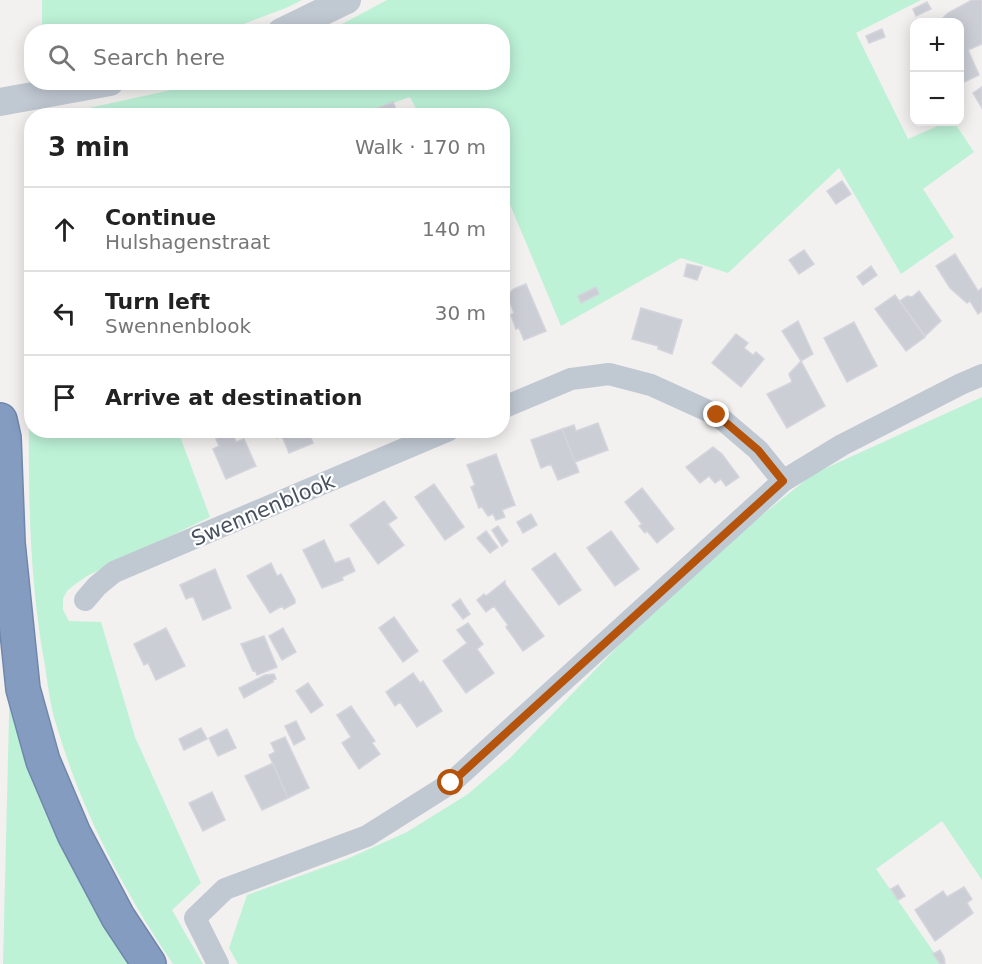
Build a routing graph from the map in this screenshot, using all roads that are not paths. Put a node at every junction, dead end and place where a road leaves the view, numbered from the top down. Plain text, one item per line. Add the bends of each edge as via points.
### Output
1 (347, 0) edge
2 (298, 24) edge
3 (66, 90) edge
4 (0, 102) edge
5 (982, 375) edge
6 (510, 405) edge
7 (0, 420) edge
8 (430, 438) edge
9 (783, 481) junction
10 (85, 600) dead end
11 (149, 964) edge
12 (218, 964) edge

1 - 2 street
3 - 4 street
5 - 9 street
6 - 9 street via 571,379 609,374 651,385 717,415 758,450
7 - 11 highway via 23,688 43,761 74,834 118,917
8 - 10 street, Swennenblook via 114,573
9 - 12 street via 451,783 367,836 225,889 195,918

